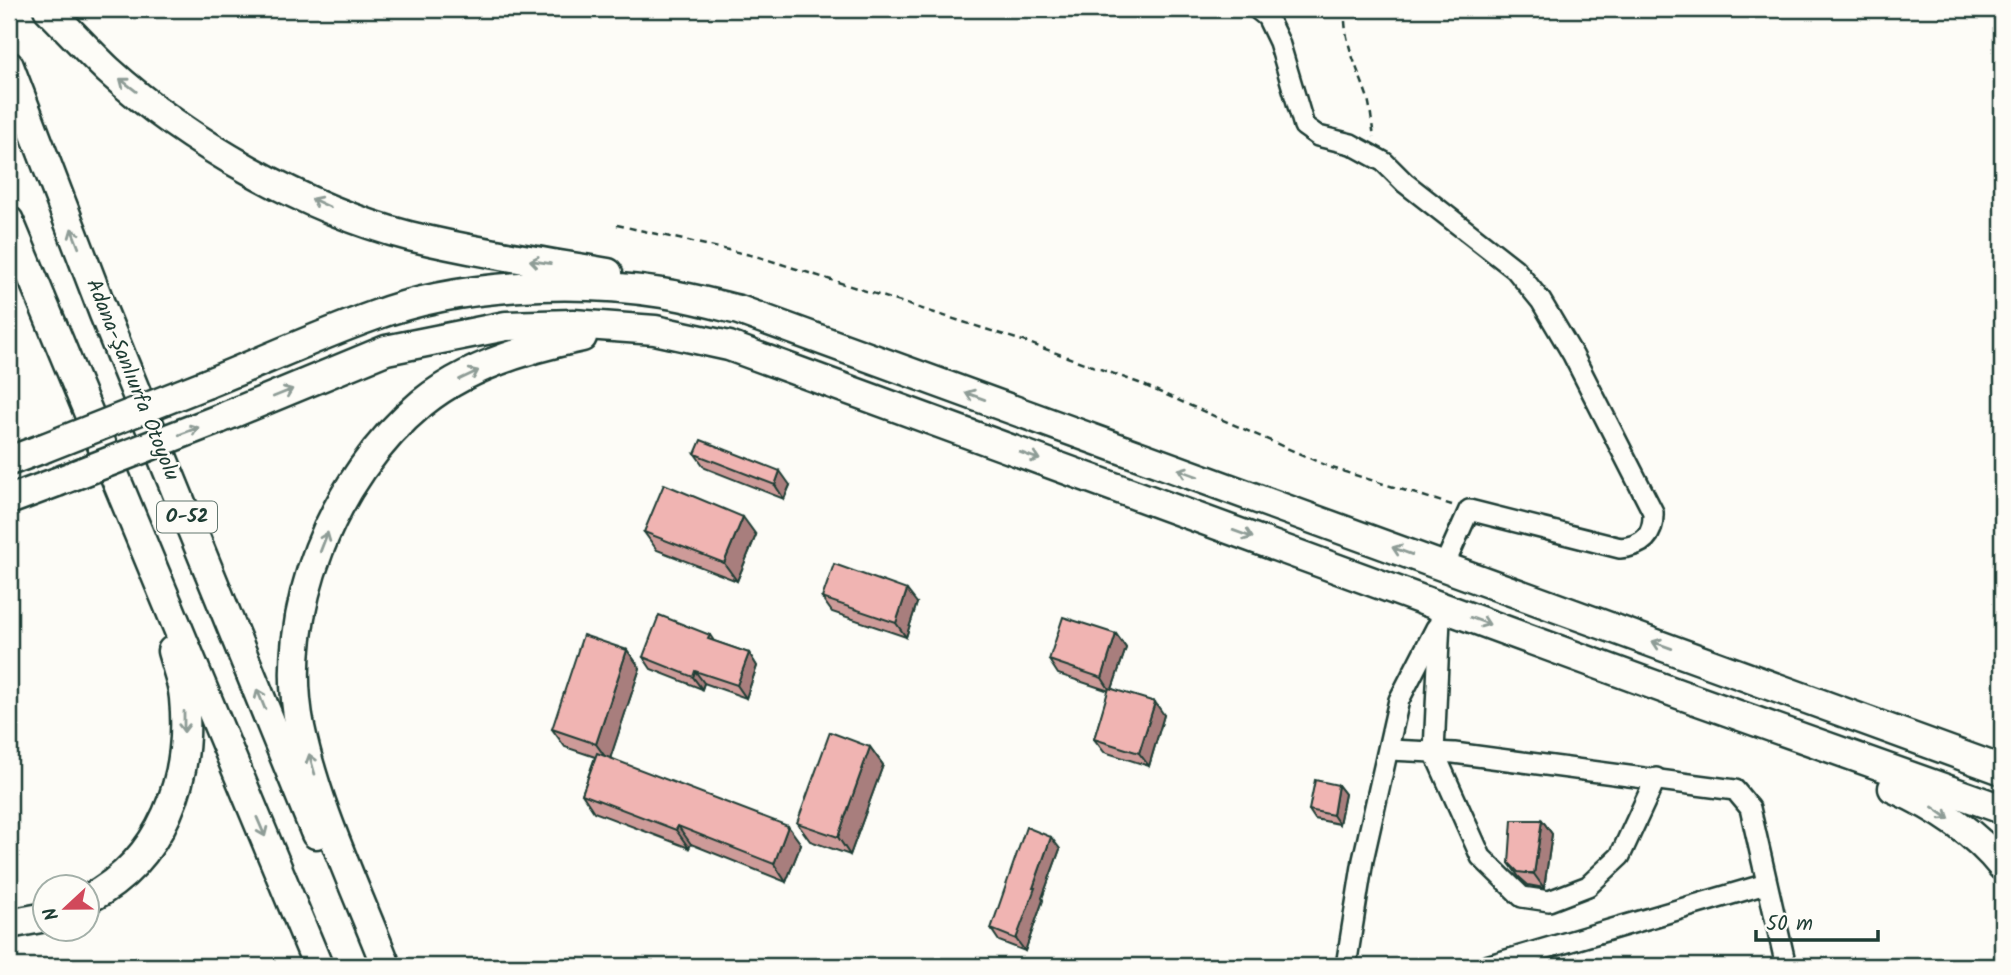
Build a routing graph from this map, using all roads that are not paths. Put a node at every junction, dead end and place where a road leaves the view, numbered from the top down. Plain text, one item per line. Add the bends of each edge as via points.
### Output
1 (48, 9) edge
2 (1257, 9) edge
3 (9, 65) edge
4 (9, 221) edge
5 (55, 333) junction
6 (863, 355) junction
7 (851, 390) junction
8 (9, 461) edge
9 (9, 500) edge
10 (1444, 566) junction
11 (1443, 614) junction
12 (1703, 660) junction
13 (1679, 694) junction
14 (1390, 750) junction
15 (1434, 752) junction
16 (2002, 754) edge
17 (2002, 770) edge
18 (1656, 778) junction
19 (2002, 809) edge
20 (2002, 866) edge
21 (1766, 884) junction
22 (102, 892) edge
23 (32, 920) edge
24 (9, 924) edge
25 (318, 966) edge
26 (369, 966) edge
27 (386, 966) edge
28 (1346, 966) edge
29 (1486, 966) edge
30 (1786, 966) edge

6 -> 1 highway via 741,305 661,282 492,254 407,235 338,211 261,175 184,129 109,71
2 - 10 street via 1267,17 1279,42 1304,126 1384,162 1515,269 1541,301 1653,512 1647,540 1636,547 1620,548 1469,510
26 -> 3 highway, Adana-Şanlıurfa Otoyolu / O-52 via 104,314
4 - 5 highway, O-52
5 -> 22 highway via 143,567 184,697 184,757 169,810 133,866
5 -> 25 highway, O-52
6 - 8 highway, bridge via 740,310 661,293 574,286 502,289 375,315
10 -> 6 highway
9 -> 7 highway, bridge via 386,350 506,326 573,324 655,330 729,346
7 -> 11 highway
27 -> 7 highway via 324,808 300,726 295,678 299,631 324,540 341,501 381,444 423,402 460,379 542,345 584,337 668,340
12 -> 10 highway
11 -> 13 highway
11 - 14 street via 1399,700
11 - 15 street
12 - 16 highway
12 - 17 highway
13 - 19 highway
13 -> 20 highway via 1927,803 1964,829
14 - 15 street
14 - 28 street via 1363,860
15 - 18 street
15 - 18 street via 1481,858 1522,897 1549,901 1588,886 1620,856
18 - 21 street via 1735,790 1750,808
21 - 29 street
21 - 30 street
23 - 24 highway

